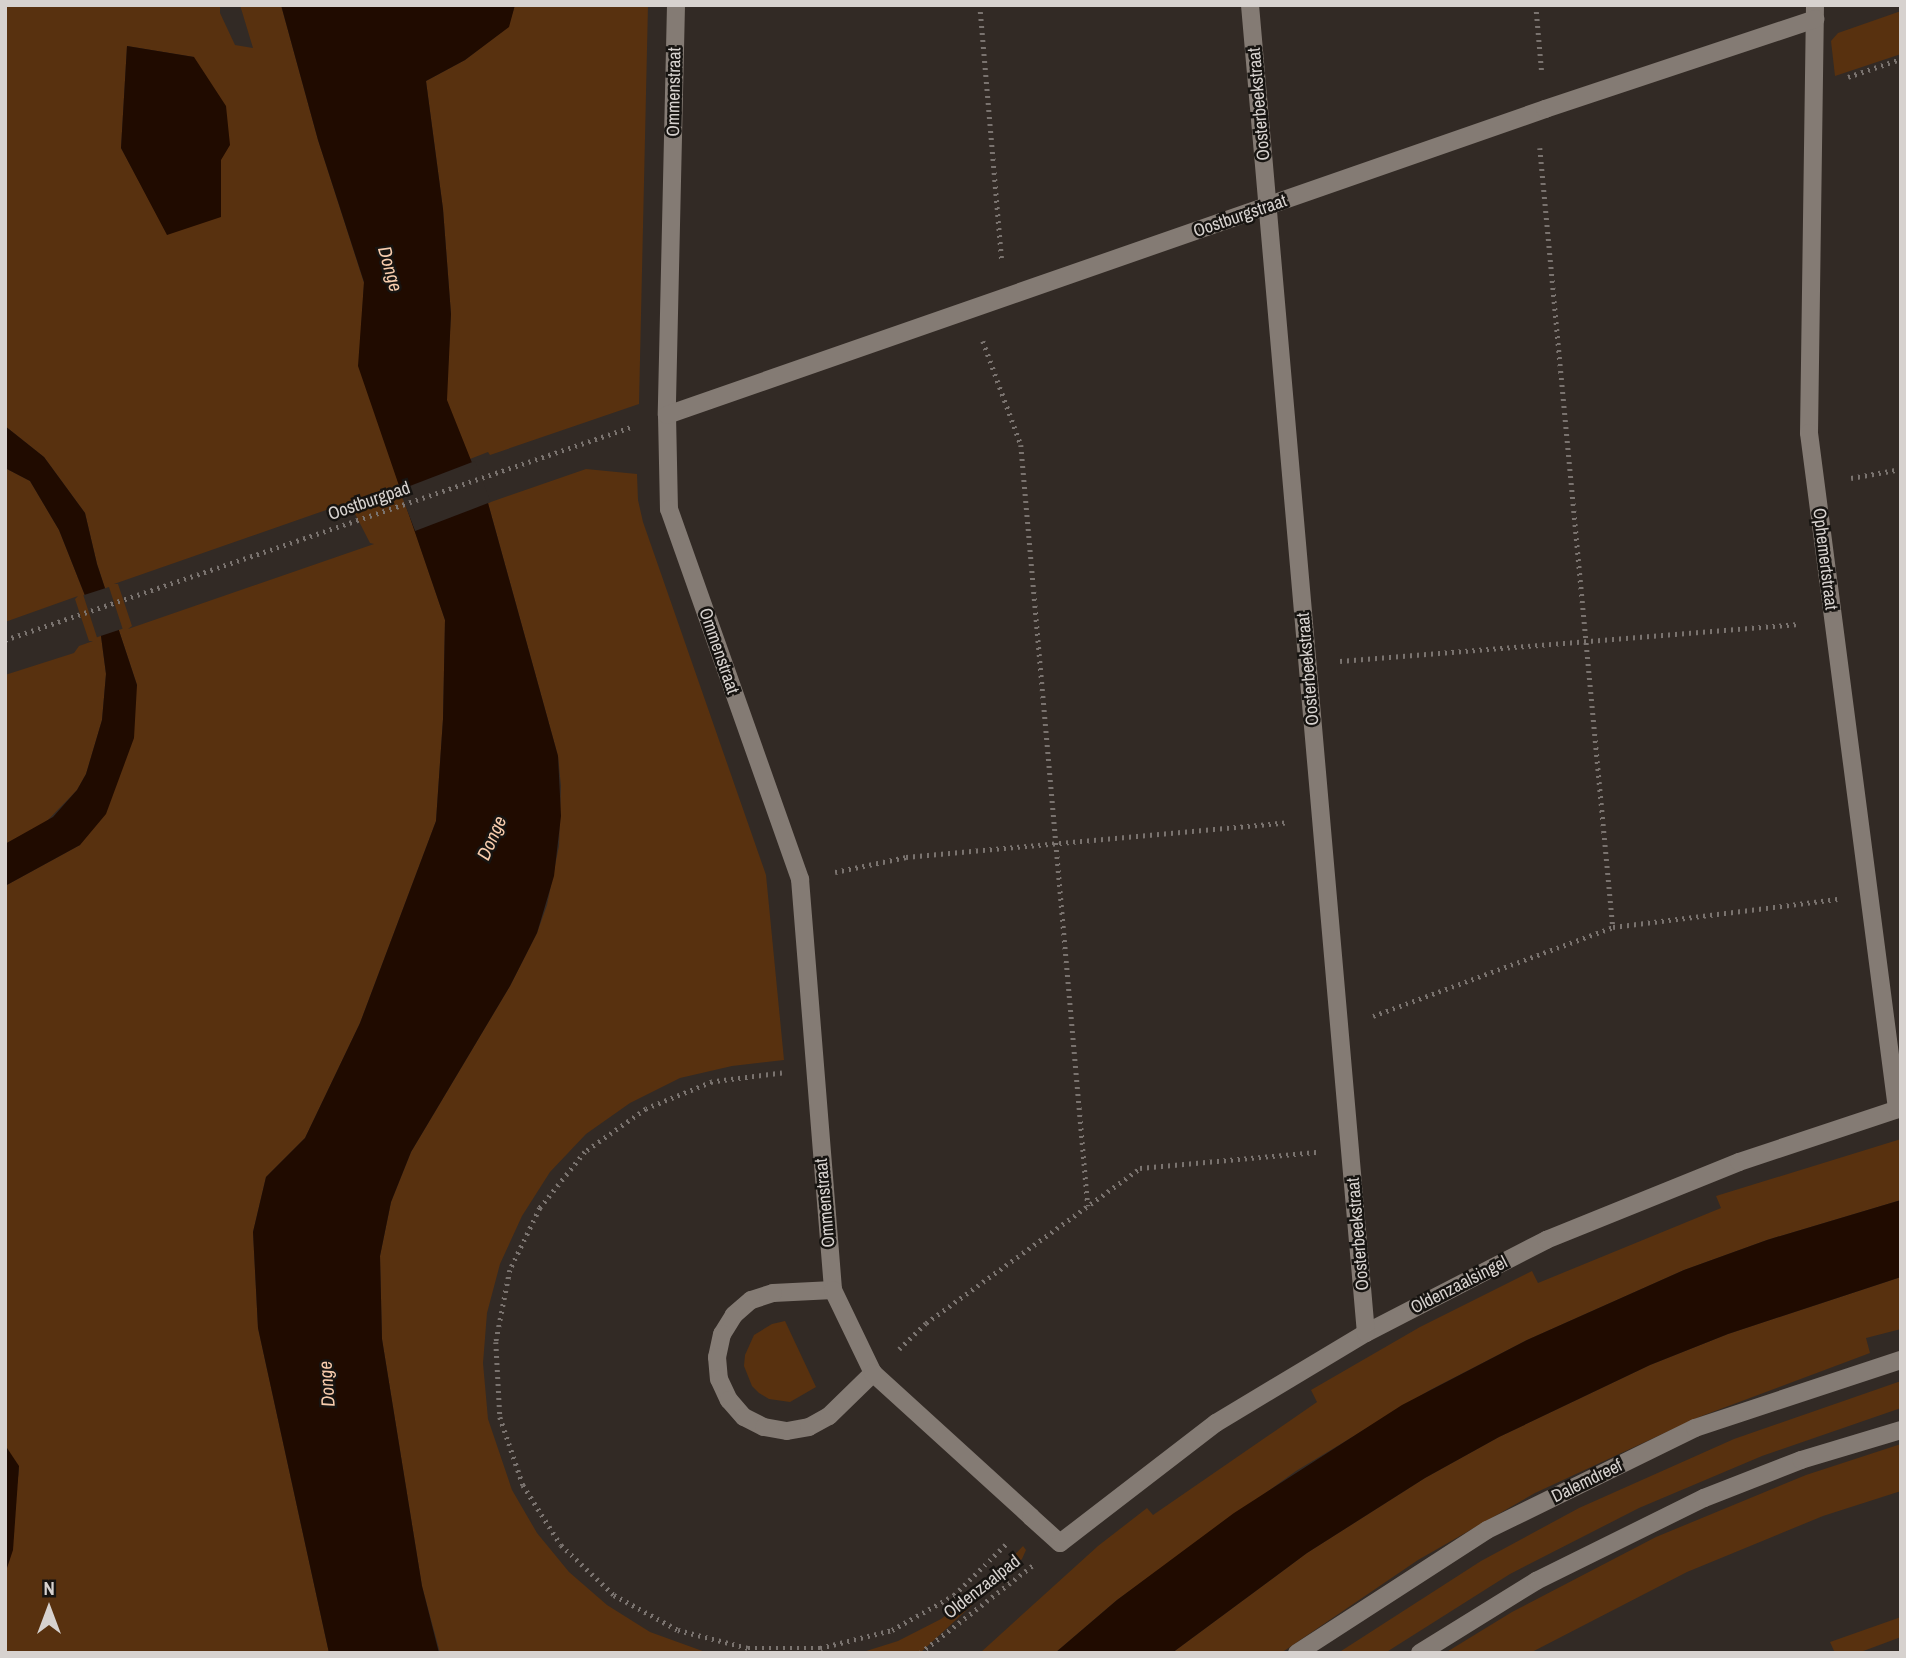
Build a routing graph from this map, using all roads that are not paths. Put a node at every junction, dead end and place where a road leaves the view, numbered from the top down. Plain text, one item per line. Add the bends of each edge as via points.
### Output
1 (676, 5) edge
2 (1250, 5) edge
3 (1815, 12) edge
4 (1268, 207) junction
5 (667, 415) junction
6 (1899, 1109) edge
7 (833, 1290) junction
8 (1366, 1333) junction
9 (1901, 1360) edge
10 (873, 1373) junction
11 (1901, 1430) edge
12 (1060, 1543) joint
13 (1297, 1653) edge
14 (1420, 1653) edge

1 - 5 street, Ommenstraat
2 - 4 street, Oosterbeekstraat
3 - 4 street, Oostburgstraat
3 - 6 street, Ophemertstraat via 1808,433
4 - 5 street, Oostburgstraat
4 - 8 street, Oosterbeekstraat
5 - 7 street, Ommenstraat via 669,509 800,879
6 - 8 street, Oldenzaalsingel via 1739,1162 1546,1240
7 - 10 street, Ommenstraat
7 - 10 street via 773,1293 751,1300 734,1315 722,1334 717,1357 719,1379 729,1400 744,1417 764,1427 787,1431 809,1427 829,1416
8 - 12 street, Oldenzaalsingel via 1216,1423
9 - 13 street, Dalemdreef via 1695,1428 1486,1530
10 - 12 street, Ommenstraat
11 - 14 street via 1801,1460 1704,1498 1536,1581

